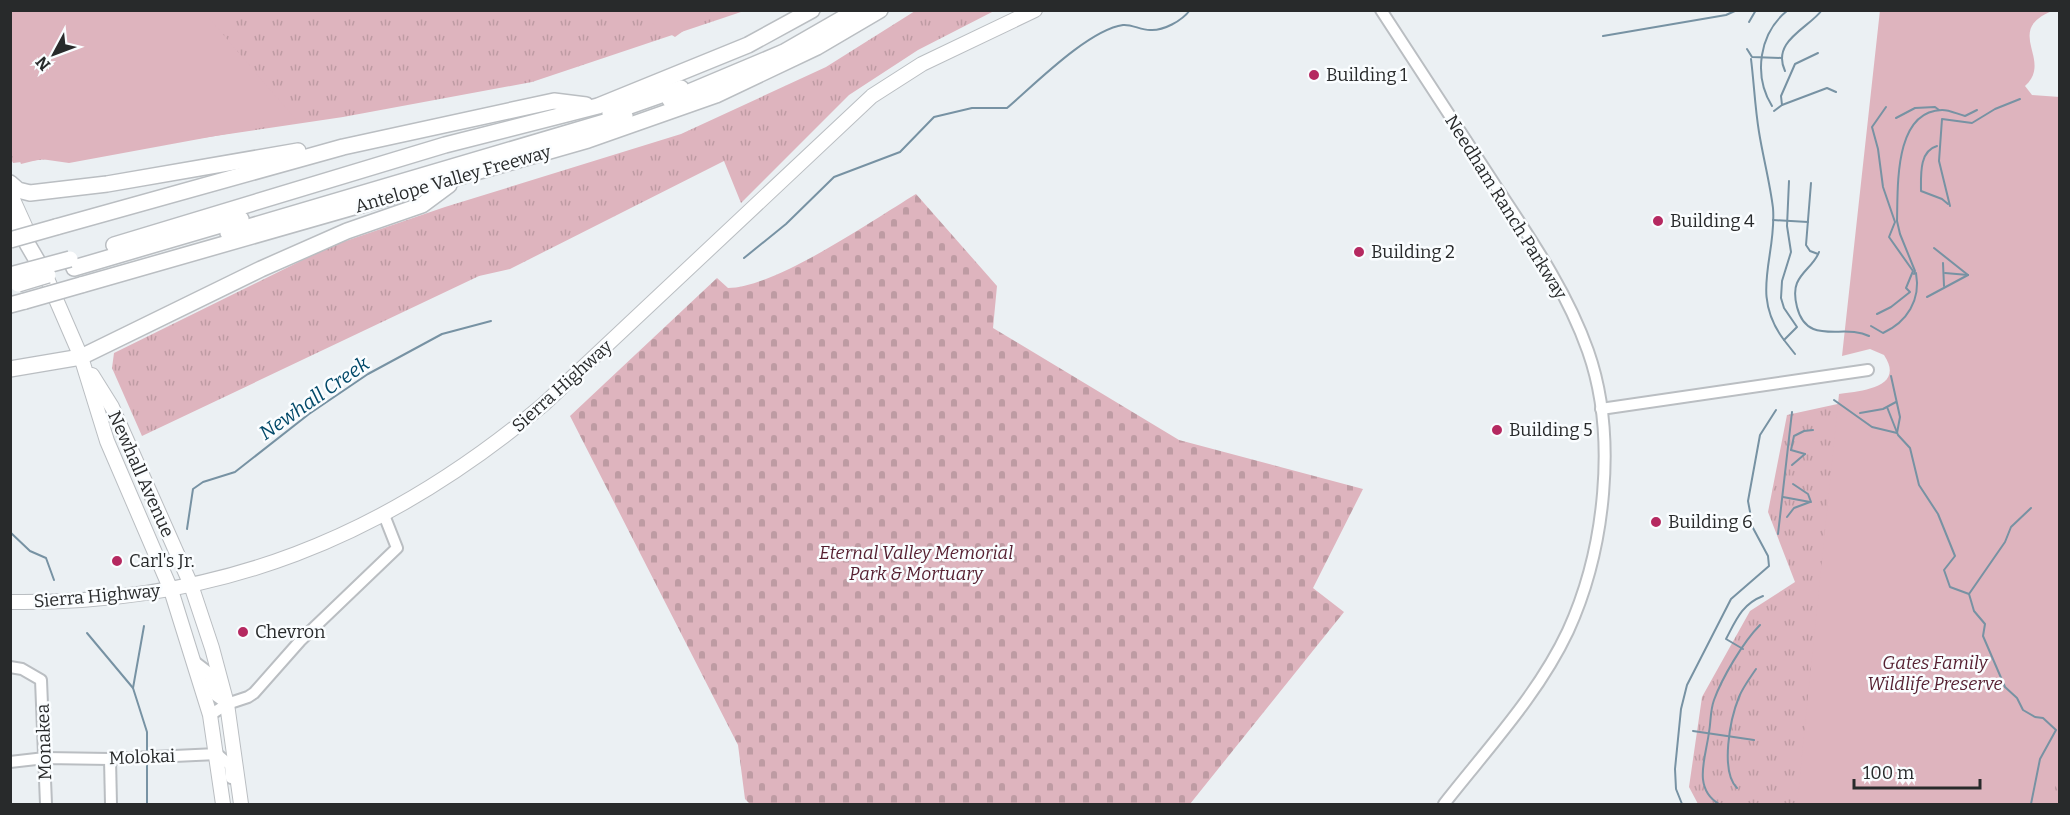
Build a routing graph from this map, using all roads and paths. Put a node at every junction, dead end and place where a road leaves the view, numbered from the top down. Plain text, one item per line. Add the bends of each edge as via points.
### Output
1 (812, 10) edge
2 (839, 10) edge
3 (858, 10) edge
4 (880, 10) edge
5 (1035, 10) edge
6 (1381, 10) edge
7 (598, 106) junction
8 (343, 147) junction
9 (456, 179) junction
10 (10, 183) edge
11 (10, 193) edge
12 (10, 214) edge
13 (10, 240) edge
14 (76, 272) junction
15 (46, 276) junction
16 (15, 289) edge
17 (81, 357) junction
18 (10, 369) edge
19 (1868, 370) dead end
20 (1601, 409) junction
21 (384, 515) junction
22 (191, 585) junction
23 (171, 590) junction
24 (10, 602) edge
25 (195, 662) junction
26 (10, 667) edge
27 (226, 704) junction
28 (210, 715) junction
29 (217, 754) junction
30 (45, 758) junction
31 (110, 759) junction
32 (10, 762) edge
33 (46, 804) edge
34 (111, 804) edge
35 (223, 804) edge
36 (234, 804) edge
37 (241, 804) edge
38 (1444, 804) edge

1 - 7 highway, Antelope Valley Freeway via 748,45
2 - 14 highway via 753,57 619,110
3 - 14 highway via 784,52 621,118
4 - 9 highway, Antelope Valley Freeway via 817,47 716,95 588,140
5 - 21 main road, Sierra Highway via 921,64 872,96 544,404 474,460
6 - 20 street, Needham Ranch Parkway via 1553,275 1589,352
7 - 8 highway via 554,101
7 - 14 highway, Antelope Valley Freeway via 445,145
8 - 10 highway via 30,193
8 - 13 highway, bridge
9 - 14 highway, Antelope Valley Freeway
9 - 17 highway via 422,205 347,231 261,269
11 - 15 main road, Newhall Avenue
12 - 15 highway
14 - 16 highway, Antelope Valley Freeway, bridge
14 - 16 highway, Antelope Valley Freeway, bridge
15 - 17 main road, Newhall Avenue
17 - 18 highway
17 - 22 main road, Newhall Avenue via 112,407
17 - 23 main road, Newhall Avenue via 107,441
19 - 20 street
20 - 38 street, Needham Ranch Parkway via 1604,461 1599,526 1590,569 1568,630 1534,690
21 - 22 main road, Sierra Highway via 256,570
21 - 27 street via 397,548 300,641 254,693
22 - 23 main road, Sierra Highway
22 - 27 main road, Newhall Avenue
23 - 24 main road, Sierra Highway via 93,600
23 - 25 main road, Newhall Avenue
25 - 27 street via 208,672 216,696
25 - 28 main road, Newhall Avenue
26 - 30 street, Monakea via 41,680
27 - 28 street
27 - 37 main road, Newhall Avenue
28 - 29 main road, Newhall Avenue
29 - 31 street, Molokai
29 - 35 main road, Newhall Avenue
29 - 36 street via 230,765
30 - 31 street, Molokai
30 - 32 street, Molokai
30 - 33 street, Monakea
31 - 34 street

